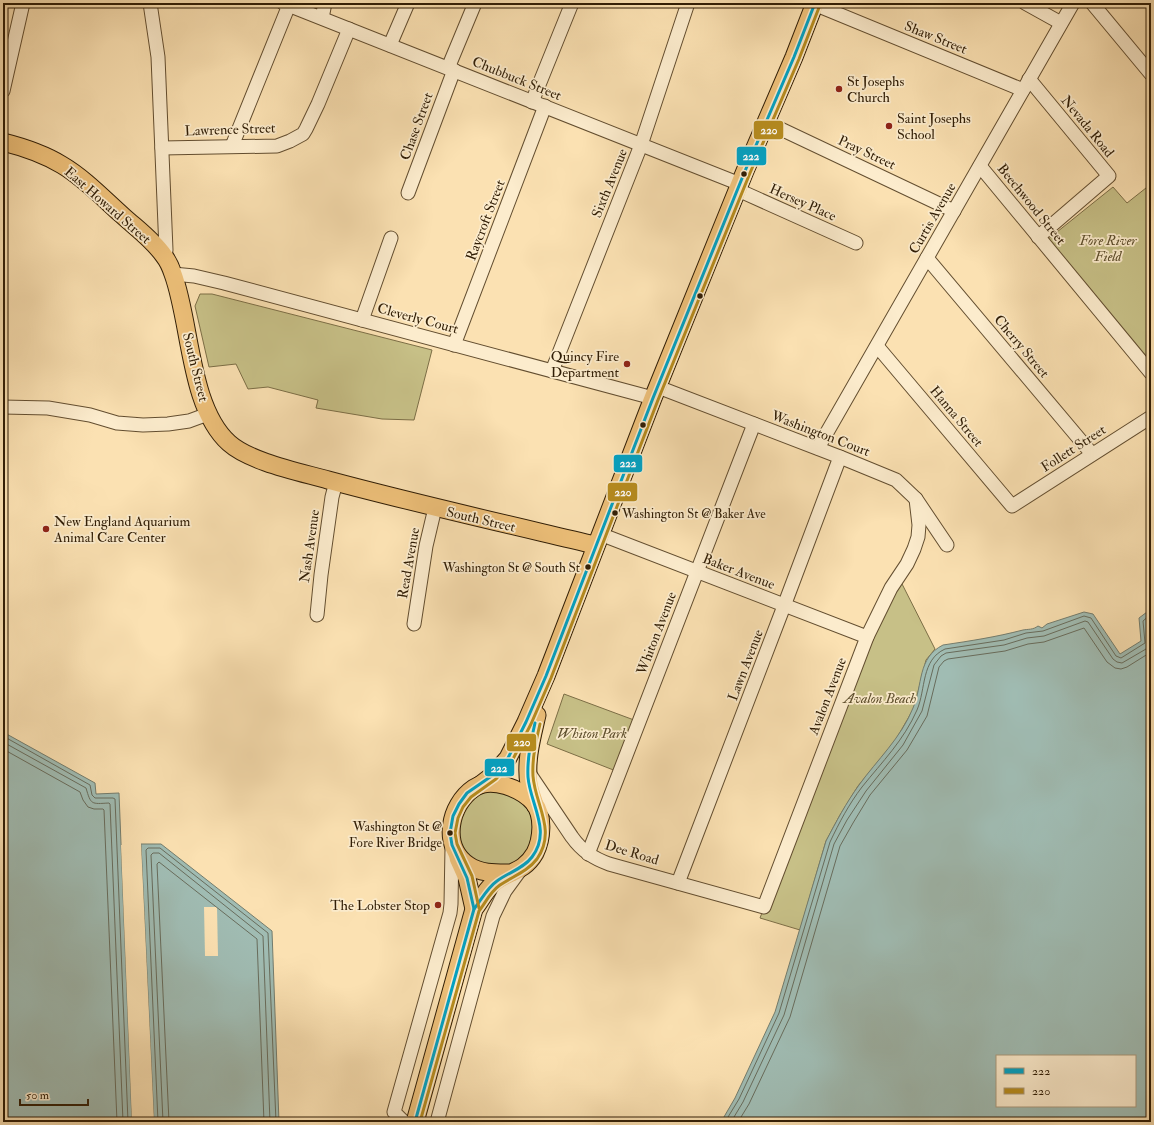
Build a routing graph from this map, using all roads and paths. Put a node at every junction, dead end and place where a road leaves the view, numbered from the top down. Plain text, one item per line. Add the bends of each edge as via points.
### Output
1 (23, 3) edge
2 (150, 3) edge
3 (325, 3) edge
4 (408, 3) edge
5 (475, 3) edge
6 (572, 3) edge
7 (688, 3) edge
8 (1025, 3) edge
9 (1073, 3) edge
10 (1092, 3) edge
11 (286, 4) edge
12 (814, 4) edge
13 (322, 18) junction
14 (1061, 23) junction
15 (349, 29) junction
16 (390, 45) junction
17 (451, 69) junction
18 (1151, 74) edge
19 (1026, 84) junction
20 (3, 91) edge
21 (532, 102) junction
22 (545, 106) junction
23 (766, 122) junction
24 (3, 142) edge
25 (641, 145) junction
26 (232, 146) junction
27 (162, 148) junction
28 (980, 166) junction
29 (739, 187) junction
30 (408, 194) dead end
31 (954, 211) junction
32 (1038, 237) junction
33 (391, 238) dead end
34 (856, 243) dead end
35 (165, 257) junction
36 (927, 258) junction
37 (173, 274) junction
38 (362, 320) junction
39 (454, 345) junction
40 (877, 346) junction
41 (552, 372) junction
42 (1151, 374) edge
43 (655, 392) junction
44 (3, 406) edge
45 (208, 414) junction
46 (1151, 417) edge
47 (754, 424) junction
48 (818, 448) junction
49 (1092, 454) junction
50 (840, 457) junction
51 (336, 482) junction
52 (916, 499) junction
53 (1012, 506) joint
54 (435, 508) junction
55 (598, 540) junction
56 (947, 545) dead end
57 (696, 572) junction
58 (784, 606) junction
59 (317, 615) dead end
60 (414, 624) dead end
61 (867, 638) junction
62 (546, 676) junction
63 (528, 773) junction
64 (480, 785) junction
65 (536, 806) junction
66 (454, 849) junction
67 (588, 854) junction
68 (517, 870) junction
69 (678, 883) junction
70 (764, 907) joint
71 (474, 909) junction
72 (417, 1114) edge
73 (404, 1122) edge
74 (437, 1122) edge

1 - 20 street
2 - 27 street, South Street via 158,57
3 - 13 street
4 - 16 street
5 - 17 street, Chase Street
6 - 21 street
7 - 25 street, Sixth Avenue
8 - 14 street
9 - 14 street, Curtis Avenue
10 - 18 street
11 - 13 street, Chubbuck Street
11 - 26 street
12 - 19 street, Shaw Street
12 - 23 main road
13 - 15 street, Chubbuck Street
14 - 19 street, Curtis Avenue
15 - 16 street, Chubbuck Street
15 - 26 street, Lawrence Street via 303,134 277,146
16 - 17 street, Chubbuck Street
17 - 21 street, Chubbuck Street
17 - 30 street, Chase Street
19 - 28 street, Curtis Avenue
19 - 32 street, Nevada Road via 1109,176
21 - 22 street, Chubbuck Street
22 - 25 street, Chubbuck Street
22 - 39 street, Raycroft Street
23 - 29 main road
23 - 31 street, Pray Street
24 - 35 main road, East Howard Street via 37,153 62,165 88,185
25 - 29 street, Chubbuck Street
25 - 41 street, Sixth Avenue
26 - 27 street, Lawrence Street
27 - 35 street, South Street
28 - 31 street, Curtis Avenue
28 - 32 street, Beechwood Street
29 - 34 street, Hersey Place
29 - 43 main road
31 - 36 street, Curtis Avenue
32 - 42 street, Beechwood Street
33 - 38 street
35 - 37 main road, South Street
36 - 40 street, Curtis Avenue
36 - 49 street, Cherry Street
37 - 38 street, Cleverly Court via 224,283
37 - 45 main road, South Street
38 - 39 street, Cleverly Court
39 - 41 street, Cleverly Court
40 - 48 street, Curtis Avenue
40 - 53 street, Hanna Street
41 - 43 street, Cleverly Court
43 - 47 street, Washington Court
43 - 55 main road
44 - 45 street via 48,408 90,415 117,423 143,425 168,424
45 - 51 main road, South Street via 216,428 230,443 254,458
46 - 49 street, Follett Street
47 - 48 street, Washington Court
47 - 57 street, Whiton Avenue
48 - 50 street, Washington Court
49 - 53 street, Follett Street
50 - 52 street, Washington Court via 896,480
50 - 58 street, Lawn Avenue
51 - 54 main road, South Street
51 - 59 street, Nash Avenue
52 - 56 street, Washington Court
52 - 61 street, Avalon Avenue via 919,525 914,550 891,588
54 - 55 main road, South Street
54 - 60 street, Read Avenue via 426,546
55 - 57 street, Baker Avenue
55 - 62 main road
57 - 58 street, Baker Avenue
57 - 67 street, Whiton Avenue
58 - 61 street, Baker Avenue
58 - 69 street, Lawn Avenue
61 - 70 street, Avalon Avenue
62 - 63 main road via 531,742
62 - 64 main road via 508,758
63 - 65 main road
63 - 67 street, Dee Road via 572,837
64 - 65 main road via 498,784 514,788
64 - 66 main road via 467,793 453,816 450,833
65 - 68 main road via 541,825 540,838 532,857
66 - 68 main road via 475,869 485,872
66 - 71 main road via 467,878
66 - 73 street via 450,913 394,1112
67 - 69 street, Dee Road via 610,864
68 - 71 main road via 492,885
68 - 74 street via 493,916
69 - 70 street, Dee Road
71 - 72 main road

